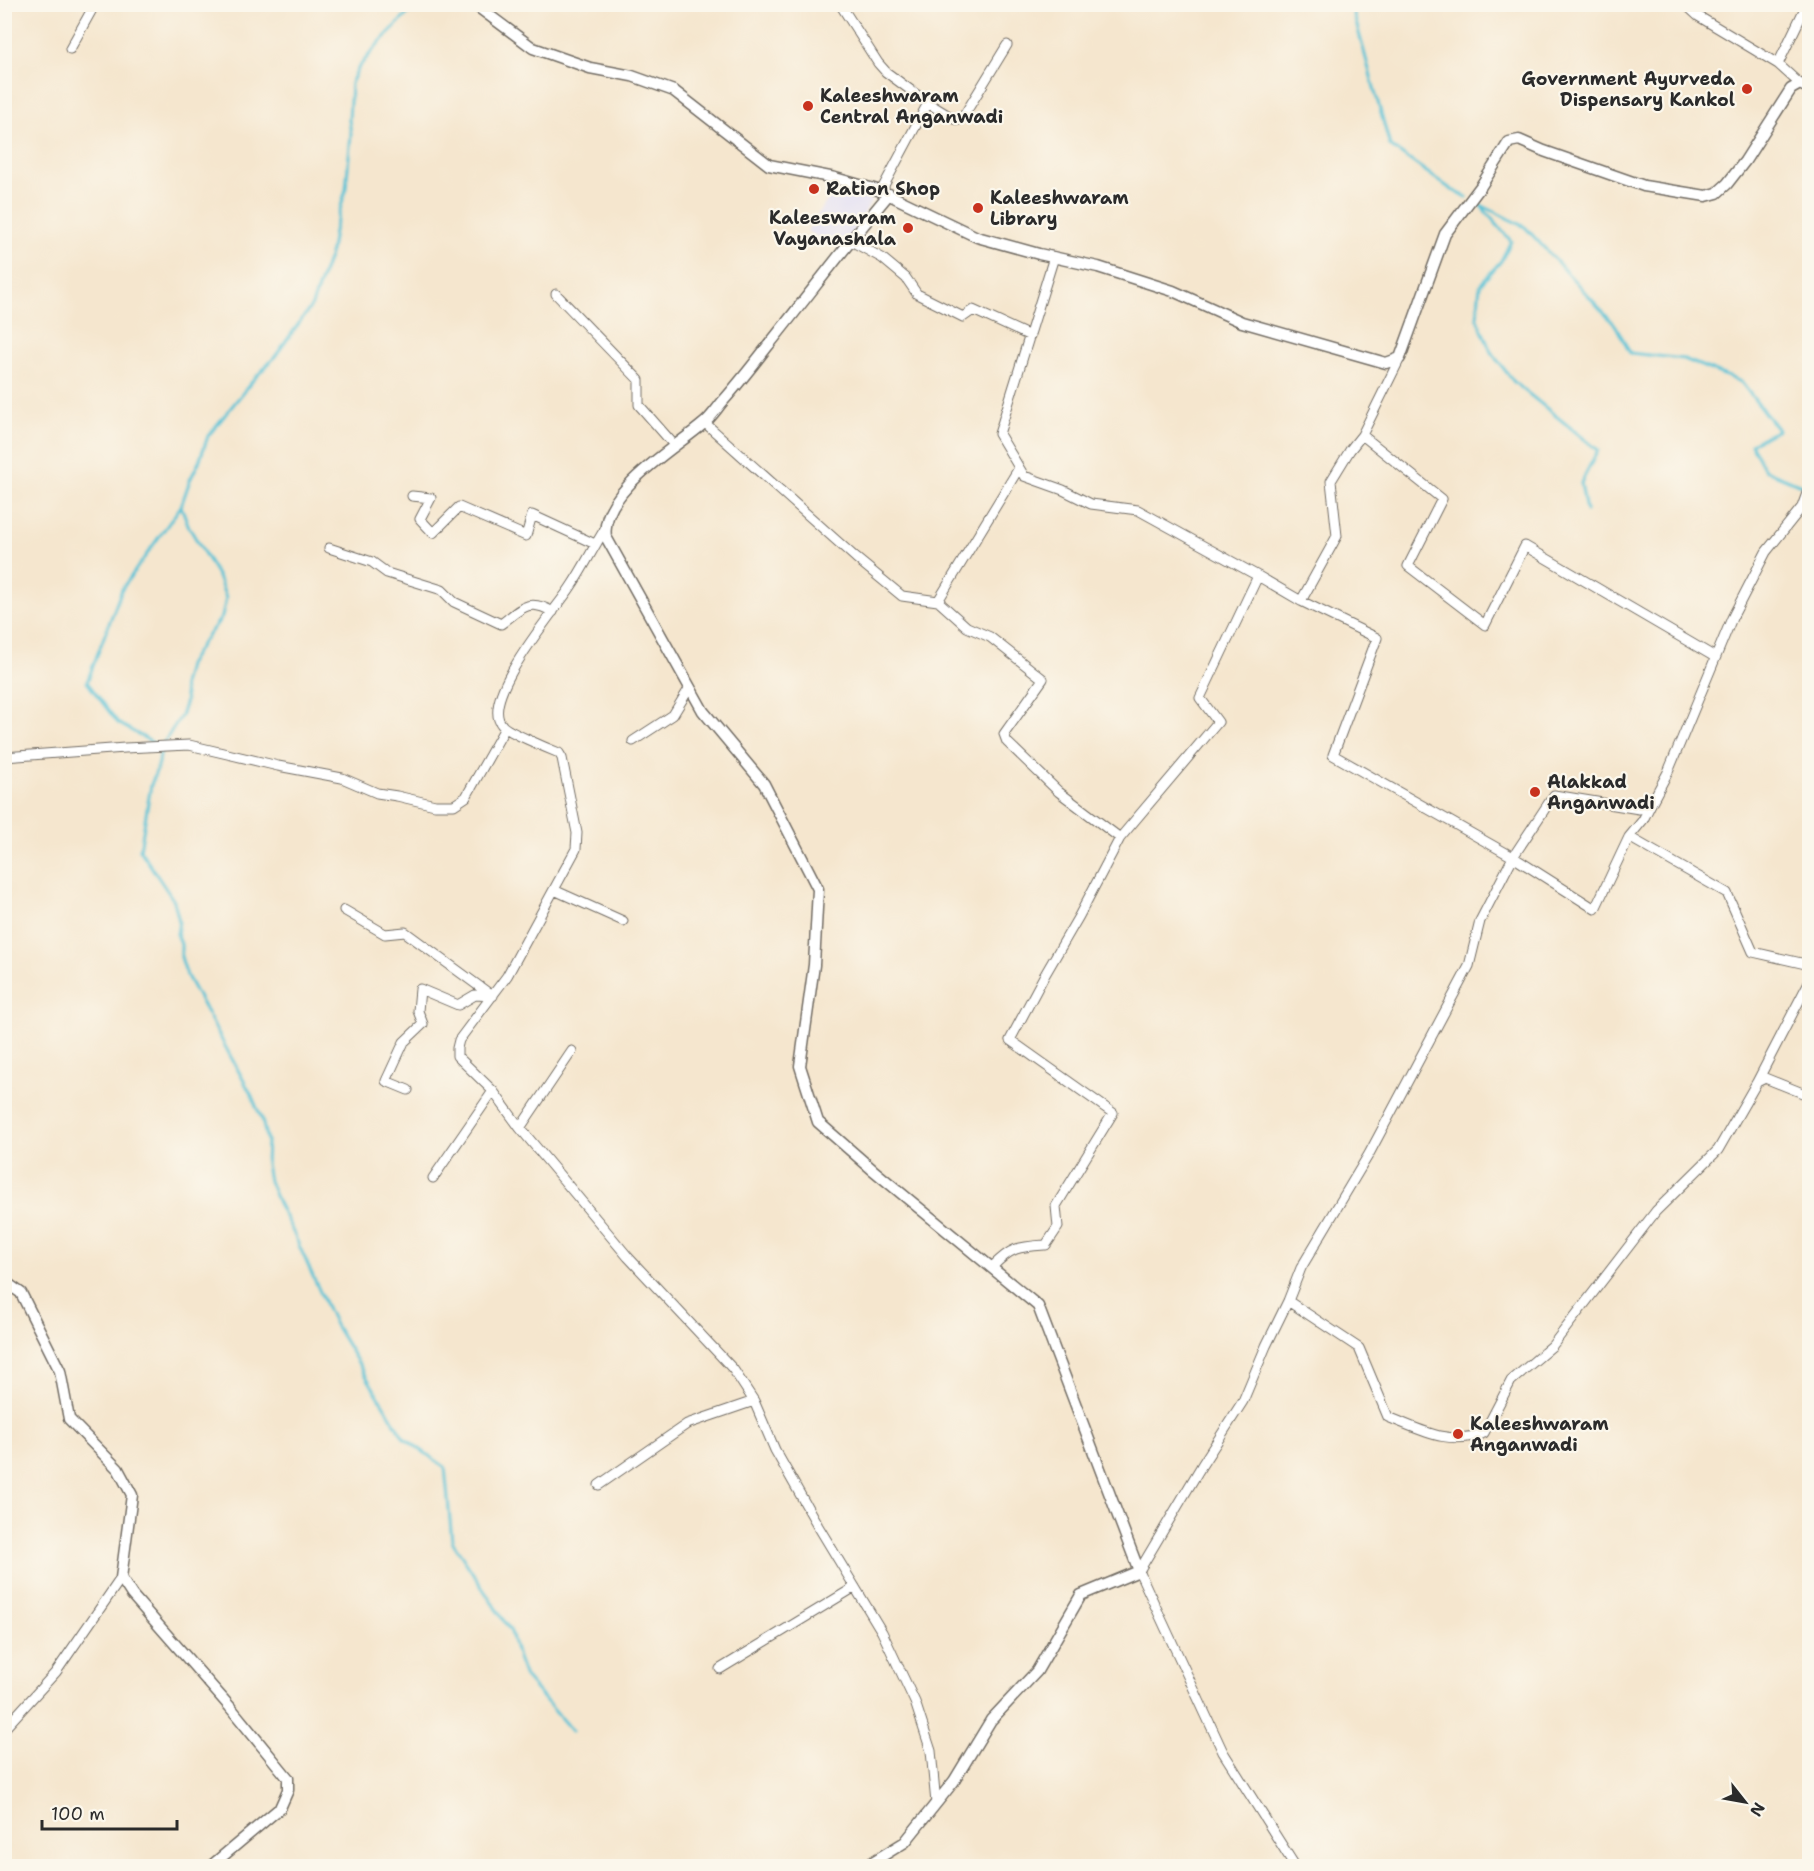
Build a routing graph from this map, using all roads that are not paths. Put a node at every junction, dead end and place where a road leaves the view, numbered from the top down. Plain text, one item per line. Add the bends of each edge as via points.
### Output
1 (95, 4) edge
2 (474, 4) edge
3 (840, 4) edge
4 (1685, 4) edge
5 (1807, 4) edge
6 (1007, 45) dead end
7 (70, 49) dead end
8 (1778, 64) junction
9 (1805, 86) edge
10 (928, 103) junction
11 (885, 192) junction
12 (851, 241) junction
13 (1054, 257) junction
14 (556, 294) dead end
15 (1030, 336) junction
16 (1400, 358) junction
17 (705, 423) junction
18 (1362, 435) junction
19 (675, 446) junction
20 (1019, 468) junction
21 (1809, 485) edge
22 (412, 496) dead end
23 (605, 529) junction
24 (595, 544) junction
25 (329, 548) dead end
26 (1258, 576) junction
27 (938, 601) junction
28 (1301, 601) junction
29 (553, 612) junction
30 (1715, 657) junction
31 (690, 687) junction
32 (505, 728) junction
33 (633, 741) dead end
34 (4, 757) edge
35 (1652, 802) junction
36 (1629, 837) junction
37 (1119, 838) junction
38 (1513, 857) junction
39 (554, 890) junction
40 (344, 910) dead end
41 (623, 921) dead end
42 (1809, 965) edge
43 (1809, 980) edge
44 (493, 996) junction
45 (572, 1051) dead end
46 (1757, 1082) junction
47 (408, 1090) dead end
48 (494, 1090) junction
49 (1809, 1096) edge
50 (520, 1128) junction
51 (433, 1178) dead end
52 (992, 1268) junction
53 (4, 1281) edge
54 (1288, 1301) junction
55 (754, 1401) junction
56 (599, 1485) dead end
57 (1139, 1570) junction
58 (121, 1578) junction
59 (855, 1587) junction
60 (720, 1669) dead end
61 (4, 1729) edge
62 (936, 1803) junction
63 (211, 1866) edge
64 (866, 1866) edge
65 (1295, 1866) edge

1 - 7 street
2 - 11 street via 533,48 674,91 769,165
3 - 10 street via 878,63
4 - 8 street via 1698,16
5 - 8 street
6 - 10 street via 959,120
8 - 9 street
9 - 16 street via 1791,89 1727,184 1706,196 1644,186 1519,140 1509,142 1445,234
10 - 11 street
11 - 12 street
11 - 13 street via 977,237
12 - 15 street via 882,258 906,278 917,294 963,317 973,310
12 - 17 street
13 - 15 street
13 - 16 street via 1173,291 1242,322 1386,363
14 - 19 street via 639,380 639,405
15 - 20 street via 999,434
16 - 18 street
17 - 19 street
17 - 27 street via 902,596
18 - 28 street via 1331,481 1336,536
18 - 30 street via 1442,499 1408,566 1485,625 1525,546
19 - 23 street via 645,467 624,490 606,519
20 - 26 street via 1024,476 1090,504 1138,510
20 - 27 street
21 - 30 street via 1802,507 1766,552
22 - 24 street via 431,498 420,519 434,533 459,507 526,536 532,515
23 - 24 street
23 - 31 street
24 - 29 street
25 - 29 street via 442,591 454,602 501,624 527,605 541,605
26 - 28 street
26 - 37 street via 1200,698 1218,722
27 - 37 street via 967,627 990,637 1043,679 1004,734 1007,742 1059,792
28 - 38 street via 1377,638 1333,755
29 - 32 street via 514,667 499,698 497,716
30 - 35 street
31 - 33 street via 673,716
31 - 52 street via 703,711 764,784 818,889 814,965 800,1066 818,1122
32 - 34 street via 466,797 454,805 377,793 342,778 189,745
32 - 39 street via 559,753 564,762 578,843
35 - 36 street
35 - 38 street via 1638,809 1554,795
36 - 38 street via 1595,909
36 - 42 street via 1727,893 1753,952
37 - 52 street via 1010,1040 1113,1113 1056,1206 1058,1227 1046,1245 1007,1252
38 - 54 street via 1480,921 1465,975 1369,1154 1301,1268
39 - 41 street
39 - 44 street
40 - 44 street via 385,934 405,932
43 - 46 street
44 - 47 street via 475,995 458,1005 420,988 418,1011 423,1024 404,1042 386,1081
44 - 48 street via 459,1040 457,1056
45 - 50 street
46 - 49 street via 1765,1078
46 - 54 street via 1718,1149 1656,1211 1552,1346 1511,1382 1484,1433 1469,1438 1441,1437 1388,1416 1359,1348
48 - 50 street
48 - 51 street
50 - 55 street via 628,1257 733,1369
52 - 57 street via 1038,1306
53 - 58 street via 21,1293 60,1371 69,1419 118,1469 132,1495
54 - 57 street via 1243,1401
55 - 56 street via 687,1424
55 - 59 street via 775,1450
57 - 62 street via 1081,1594 1037,1671 991,1720
57 - 65 street via 1223,1752
58 - 61 street via 56,1672
58 - 63 street via 288,1778 288,1790 280,1808
59 - 60 street
59 - 62 street via 882,1632 915,1702 931,1751
62 - 64 street via 905,1842

